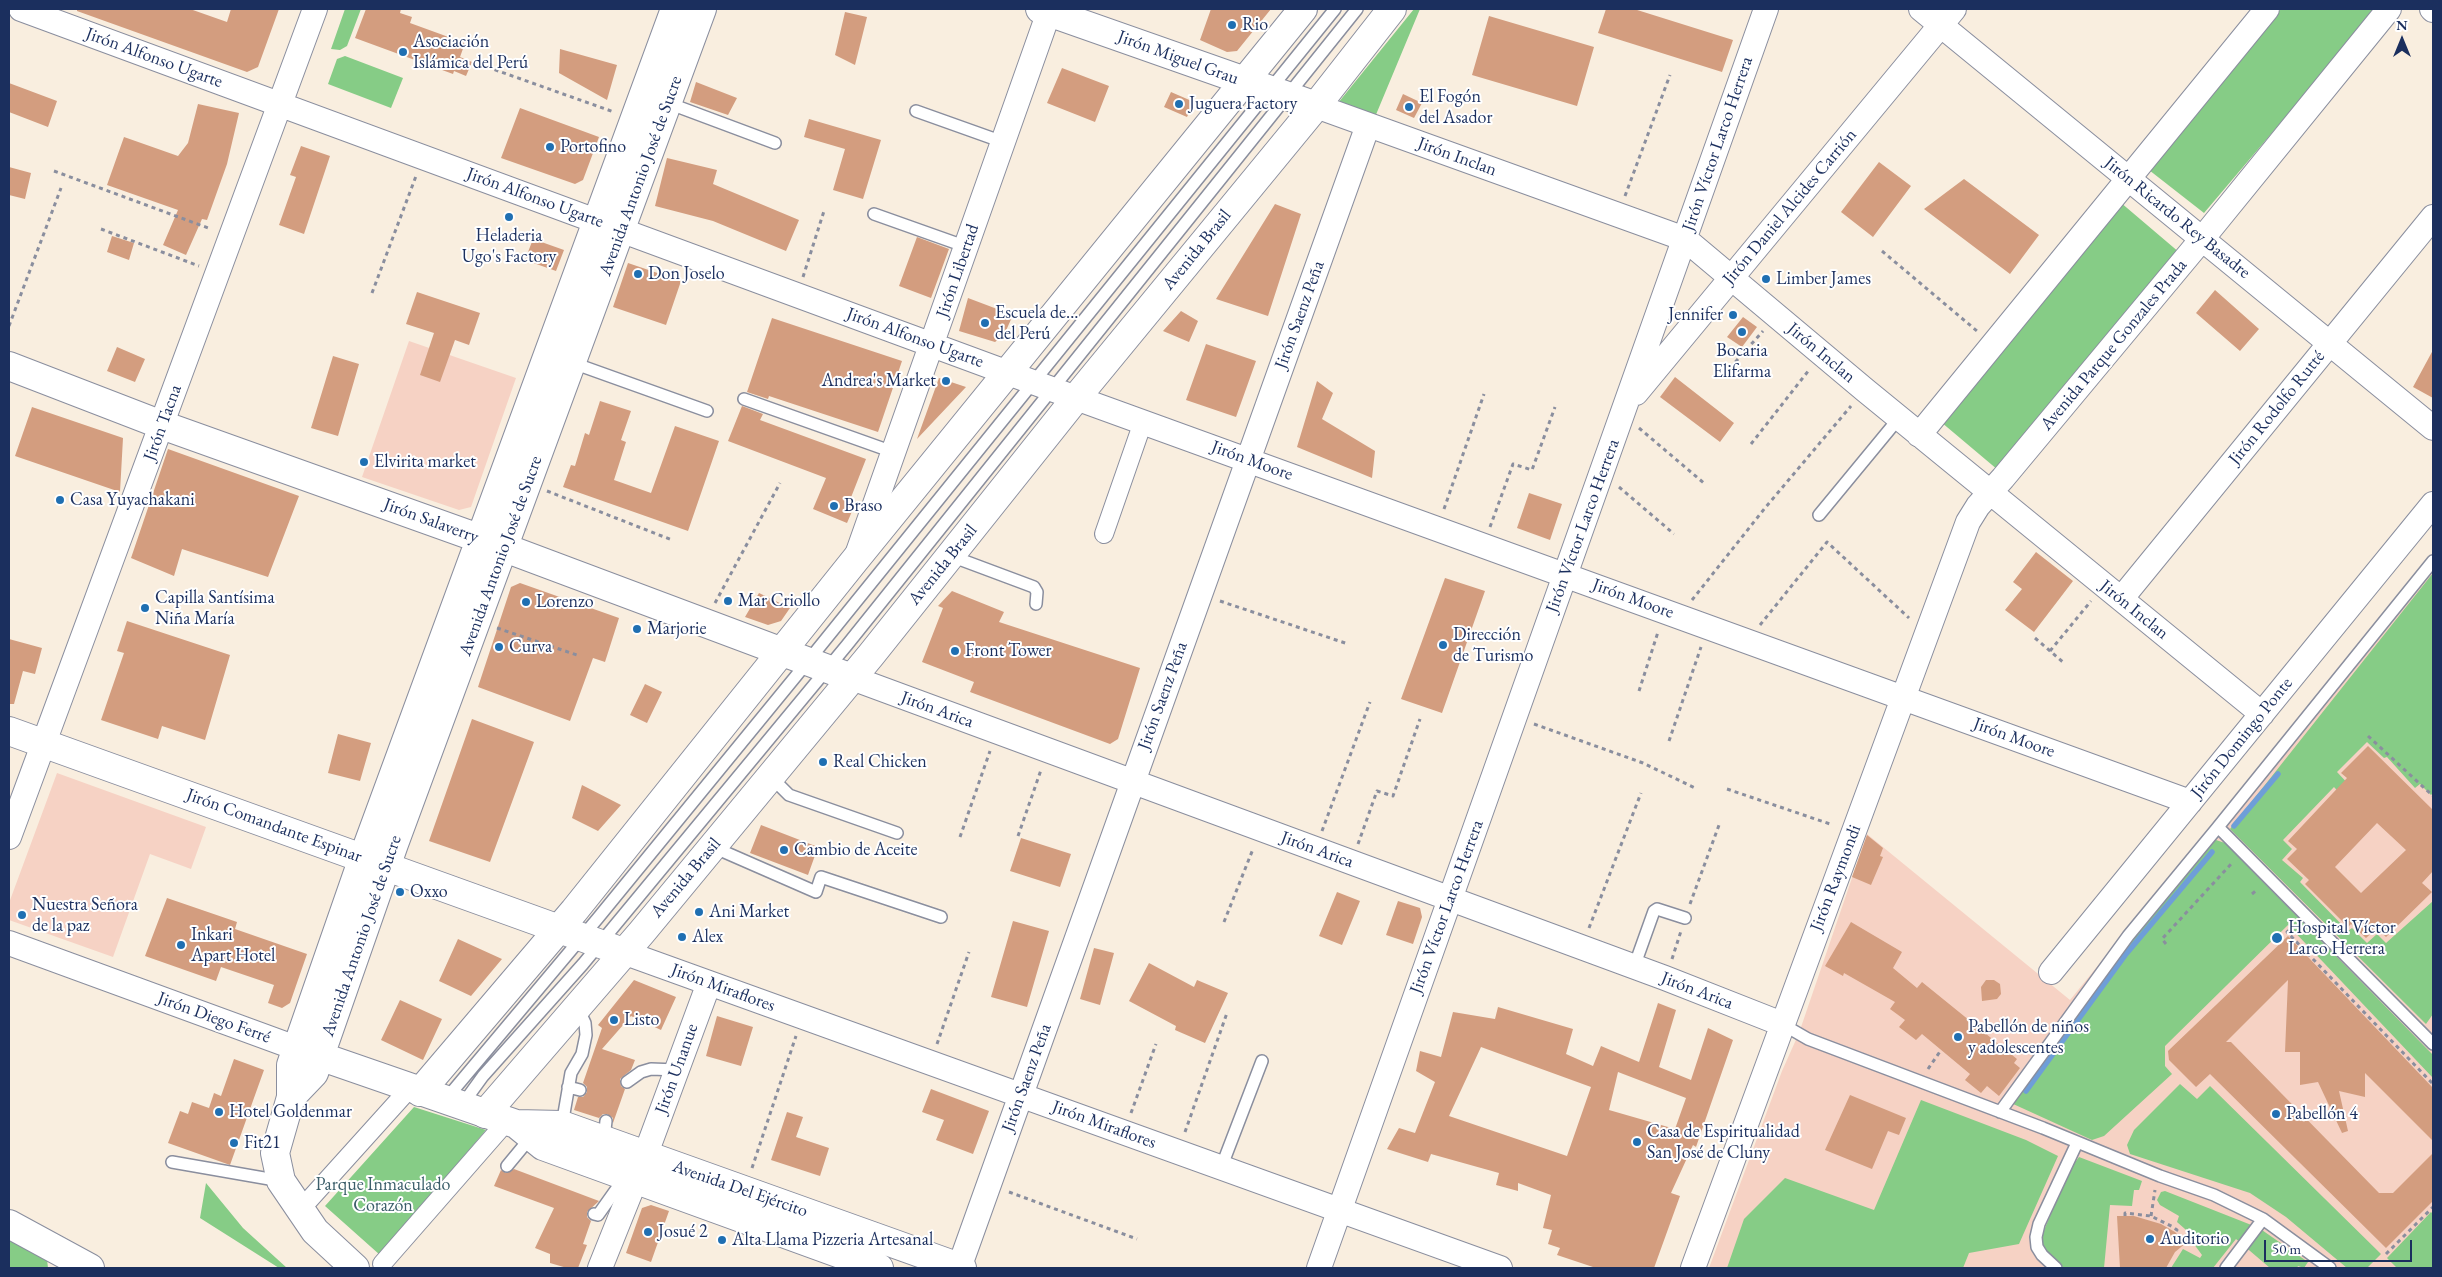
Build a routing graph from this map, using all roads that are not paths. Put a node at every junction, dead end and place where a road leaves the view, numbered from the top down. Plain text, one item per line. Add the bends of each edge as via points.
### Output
1 (21, 9) edge
2 (315, 9) edge
3 (674, 9) edge
4 (702, 9) edge
5 (1303, 9) edge
6 (1335, 9) edge
7 (1357, 9) edge
8 (1392, 9) edge
9 (1766, 9) edge
10 (1921, 9) edge
11 (2267, 9) edge
12 (2389, 9) edge
13 (1046, 10) edge
14 (1948, 17) edge
15 (1268, 89) junction
16 (668, 103) junction
17 (280, 104) junction
18 (1316, 106) junction
19 (916, 111) dead end
20 (1368, 125) junction
21 (1003, 142) junction
22 (775, 143) dead end
23 (2129, 179) junction
24 (874, 214) dead end
25 (2433, 217) edge
26 (597, 221) junction
27 (622, 230) junction
28 (1685, 238) junction
29 (2202, 238) junction
30 (967, 247) junction
31 (1731, 278) junction
32 (933, 344) junction
33 (2330, 344) junction
34 (573, 363) junction
35 (9, 366) edge
36 (1043, 385) junction
37 (744, 399) dead end
38 (1624, 410) junction
39 (707, 411) dead end
40 (1899, 418) junction
41 (1143, 422) junction
42 (162, 425) junction
43 (2433, 428) edge
44 (1919, 435) junction
45 (893, 452) junction
46 (1248, 460) junction
47 (1990, 493) junction
48 (2433, 504) edge
49 (1819, 515) dead end
50 (1104, 534) dead end
51 (493, 544) junction
52 (951, 556) junction
53 (855, 560) junction
54 (2433, 561) edge
55 (1566, 574) junction
56 (2112, 593) junction
57 (1036, 604) dead end
58 (782, 651) junction
59 (829, 669) junction
60 (1904, 698) junction
61 (2262, 714) junction
62 (9, 731) edge
63 (43, 744) junction
64 (771, 777) junction
65 (1133, 782) junction
66 (2190, 802) junction
67 (2218, 827) junction
68 (897, 833) dead end
69 (9, 837) edge
70 (712, 846) junction
71 (374, 862) junction
72 (1450, 900) junction
73 (941, 917) dead end
74 (1685, 918) road end
75 (591, 941) junction
76 (9, 943) edge
77 (1634, 967) junction
78 (2051, 972) dead end
79 (709, 983) junction
80 (578, 1005) junction
81 (1782, 1024) junction
82 (2432, 1039) edge
83 (308, 1052) junction
84 (1262, 1061) dead end
85 (677, 1070) junction
86 (627, 1082) dead end
87 (568, 1087) junction
88 (580, 1090) dead end
89 (1020, 1095) junction
90 (472, 1110) junction
91 (2000, 1112) junction
92 (562, 1125) junction
93 (2077, 1143) junction
94 (645, 1156) junction
95 (172, 1162) dead end
96 (507, 1166) dead end
97 (1221, 1168) junction
98 (630, 1179) junction
99 (281, 1181) junction
100 (309, 1200) dead end
101 (1340, 1210) junction
102 (2263, 1220) junction
103 (9, 1224) edge
104 (44, 1244) junction
105 (382, 1264) dead end
106 (60, 1268) edge
107 (90, 1268) edge
108 (355, 1268) edge
109 (600, 1268) edge
110 (879, 1268) edge
111 (960, 1268) edge
112 (1319, 1268) edge
113 (1500, 1268) edge
114 (1693, 1268) edge
115 (2056, 1268) edge
116 (2226, 1268) edge
117 (2330, 1268) edge

1 - 17 street, Jirón Alfonso Ugarte
2 - 17 street, Jirón Tacna
3 - 26 main road, Avenida Antonio José de Sucre
4 - 16 main road, Avenida Antonio José de Sucre
5 - 15 main road, Avenida Brasil
6 - 15 lane, Avenida Brasil
7 - 15 lane, Avenida Brasil
8 - 18 main road, Avenida Brasil
9 - 28 street, Jirón Víctor Larco Herrera
10 - 14 street, Jirón Ricardo Rey Basadre
11 - 23 street
12 - 29 street, Avenida Parque Gonzales Prada
13 - 15 main road, Jirón Miguel Grau
13 - 21 street, Jirón Libertad
14 - 23 street, Jirón Ricardo Rey Basadre
14 - 31 street, Jirón Daniel Alcides Carrión
15 - 18 main road, Jirón Miguel Grau
15 - 36 main road, Avenida Brasil
15 - 36 lane, Avenida Brasil
16 - 22 lane
16 - 27 main road, Avenida Antonio José de Sucre
17 - 26 street, Jirón Alfonso Ugarte
17 - 42 street, Jirón Tacna
18 - 20 street, Jirón Inclan
18 - 36 main road, Avenida Brasil
19 - 21 lane
20 - 28 street, Jirón Inclan
20 - 46 street, Jirón Saenz Peña
21 - 30 street, Jirón Libertad
23 - 29 street, Jirón Ricardo Rey Basadre
23 - 44 street
24 - 30 lane
25 - 33 street, Jirón Rodolfo Rutté
26 - 27 street, Jirón Alfonso Ugarte
26 - 51 main road, Avenida Antonio José de Sucre
27 - 32 street, Jirón Alfonso Ugarte
27 - 34 main road, Avenida Antonio José de Sucre
28 - 31 street, Jirón Inclan
28 - 38 street, Jirón Víctor Larco Herrera
29 - 33 street, Jirón Ricardo Rey Basadre
29 - 47 street, Avenida Parque Gonzales Prada
30 - 32 street, Jirón Libertad
31 - 38 street, Jirón Daniel Alcides Carrión
31 - 40 street, Jirón Inclan
32 - 36 street, Jirón Alfonso Ugarte
32 - 45 street, Jirón Libertad
33 - 43 street, Jirón Ricardo Rey Basadre
33 - 56 street, Jirón Rodolfo Rutté
34 - 39 lane
34 - 51 main road, Avenida Antonio José de Sucre via 528,484
35 - 42 main road, Jirón Salaverry
36 - 41 street, Jirón Moore
36 - 52 main road, Avenida Brasil
36 - 53 main road, Avenida Brasil
36 - 59 lane, Avenida Brasil
36 - 59 lane, Avenida Brasil
37 - 45 lane
38 - 55 street, Jirón Víctor Larco Herrera
40 - 44 street, Jirón Inclan
40 - 49 lane
41 - 46 street, Jirón Moore
41 - 50 street
42 - 51 main road, Jirón Salaverry
42 - 63 street, Jirón Tacna
44 - 47 street, Jirón Inclan
45 - 53 street, Jirón Libertad
46 - 55 street, Jirón Moore
46 - 65 street, Jirón Saenz Peña
47 - 56 street, Jirón Inclan
47 - 60 street, Jirón Raymondi via 1968,522
48 - 61 street, Jirón Domingo Ponte
51 - 58 main road, Jirón Salaverry
51 - 71 main road, Avenida Antonio José de Sucre
51 - 71 main road, Avenida Antonio José de Sucre via 477,621
52 - 57 lane via 1034,587 1038,592
52 - 59 main road, Avenida Brasil
53 - 58 main road, Avenida Brasil
54 - 67 lane
55 - 60 street, Jirón Moore
55 - 72 street, Jirón Víctor Larco Herrera
56 - 61 street, Jirón Inclan
58 - 59 main road, Jirón Salaverry
58 - 75 main road, Avenida Brasil
59 - 64 main road, Avenida Brasil
59 - 65 street, Jirón Arica
59 - 75 lane, Avenida Brasil
59 - 75 lane, Avenida Brasil
60 - 66 street, Jirón Moore
60 - 81 street, Jirón Raymondi
61 - 66 street, Jirón Domingo Ponte
62 - 63 main road, Jirón Comandante Espinar
63 - 69 street, Jirón Tacna
63 - 71 main road, Jirón Comandante Espinar
64 - 68 lane via 789,795
64 - 70 main road, Avenida Brasil
65 - 72 street, Jirón Arica
65 - 89 street, Jirón Saenz Peña
66 - 78 street, Jirón Domingo Ponte
67 - 82 lane
67 - 91 lane via 2128,936
70 - 73 lane via 816,892 821,876
70 - 75 main road, Avenida Brasil
71 - 75 main road, Jirón Comandante Espinar
71 - 83 main road, Avenida Antonio José de Sucre
72 - 77 street, Jirón Arica
72 - 101 street, Jirón Víctor Larco Herrera
74 - 77 lane via 1657,909 1654,911
75 - 79 street, Jirón Miraflores
75 - 80 main road, Avenida Brasil
75 - 90 main road, Avenida Brasil
75 - 90 lane, Avenida Brasil via 483,1076
76 - 83 street, Jirón Diego Ferré
77 - 81 street, Jirón Arica
79 - 85 street, Jirón Unanue
79 - 89 street, Jirón Miraflores
80 - 87 lane via 586,1035
80 - 90 main road, Avenida Brasil
81 - 91 lane via 1808,1039
81 - 114 street, Jirón Raymondi
83 - 90 main road, Jirón Diego Ferré
83 - 99 main road, Avenida Antonio José de Sucre via 314,1073 291,1097 275,1153
84 - 97 lane
85 - 86 lane via 651,1068
85 - 94 street, Jirón Unanue
87 - 88 lane
87 - 92 lane
89 - 97 street, Jirón Miraflores
89 - 111 street, Jirón Saenz Peña
90 - 92 main road, Avenida Del Ejército
90 - 96 lane
90 - 98 main road, Avenida Del Ejército via 543,1146
90 - 100 street
90 - 105 street
91 - 93 lane
92 - 94 main road, Avenida Del Ejército via 605,1131
93 - 102 lane via 2214,1195
93 - 115 lane via 2036,1237 2042,1255
94 - 111 main road, Avenida Del Ejército
95 - 99 lane
97 - 101 street, Jirón Miraflores
98 - 109 street via 603,1218
98 - 110 main road, Avenida Del Ejército
99 - 108 main road, Avenida Antonio José de Sucre via 315,1231
101 - 112 street, Jirón Víctor Larco Herrera
101 - 113 street, Jirón Miraflores
102 - 116 lane
102 - 117 lane
103 - 104 main road
104 - 106 main road via 60,1262
104 - 107 main road

